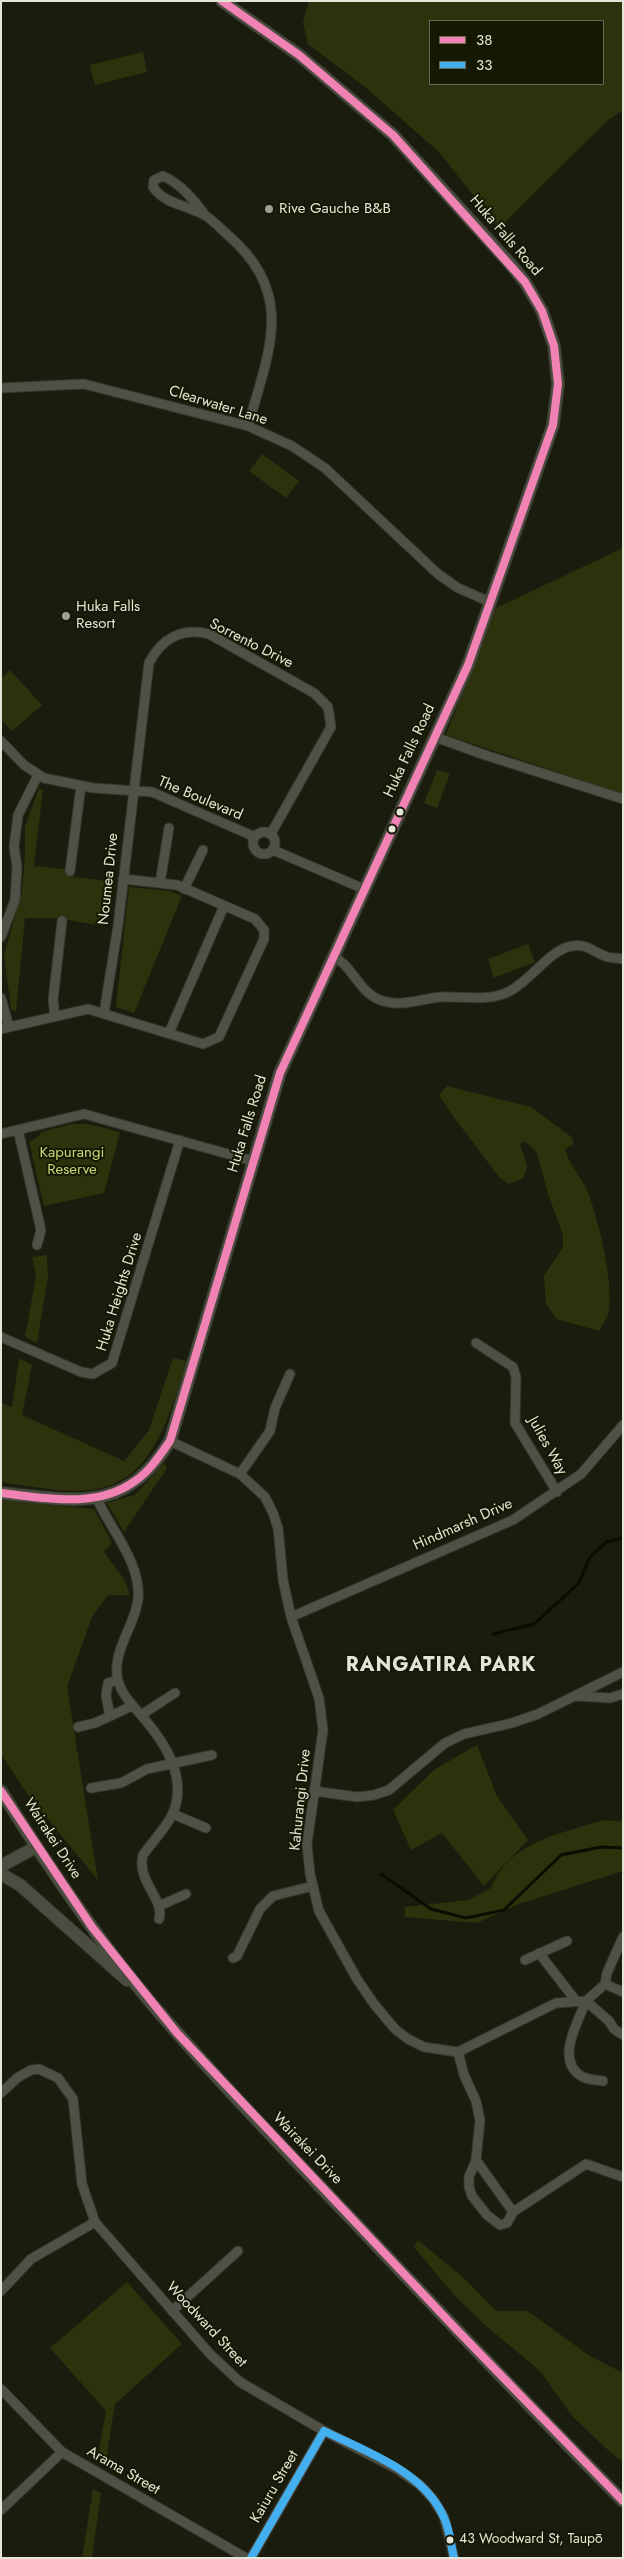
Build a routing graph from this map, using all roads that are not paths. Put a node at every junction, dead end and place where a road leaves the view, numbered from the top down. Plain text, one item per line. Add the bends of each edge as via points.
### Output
1 (222, 1) edge
2 (205, 216) junction
3 (1, 388) edge
4 (248, 426) junction
5 (490, 602) junction
6 (434, 737) junction
7 (1, 741) edge
8 (38, 775) junction
9 (81, 786) junction
10 (133, 790) junction
11 (623, 799) edge
12 (169, 828) dead end
13 (269, 833) junction
14 (256, 837) junction
15 (203, 850) dead end
16 (273, 850) junction
17 (70, 871) dead end
18 (123, 879) junction
19 (160, 883) junction
20 (184, 888) junction
21 (364, 889) junction
22 (224, 906) junction
23 (62, 921) dead end
24 (1, 937) edge
25 (333, 956) junction
26 (623, 959) edge
27 (1, 998) edge
28 (104, 1013) junction
29 (55, 1016) junction
30 (5, 1028) edge
31 (169, 1033) junction
32 (18, 1130) junction
33 (1, 1134) edge
34 (180, 1140) junction
35 (253, 1160) junction
36 (37, 1244) dead end
37 (1, 1337) edge
38 (476, 1343) dead end
39 (290, 1374) dead end
40 (623, 1425) edge
41 (170, 1441) junction
42 (240, 1474) junction
43 (557, 1492) junction
44 (1, 1493) edge
45 (97, 1499) junction
46 (291, 1617) junction
47 (623, 1672) edge
48 (118, 1680) junction
49 (175, 1693) dead end
50 (623, 1694) edge
51 (575, 1696) junction
52 (132, 1706) junction
53 (140, 1715) junction
54 (110, 1716) junction
55 (78, 1727) dead end
56 (212, 1755) dead end
57 (173, 1762) junction
58 (90, 1788) dead end
59 (1, 1791) edge
60 (314, 1791) junction
61 (172, 1814) junction
62 (206, 1828) dead end
63 (36, 1847) junction
64 (1, 1866) edge
65 (1, 1874) edge
66 (312, 1886) junction
67 (186, 1894) dead end
68 (159, 1906) junction
69 (159, 1919) dead end
70 (623, 1938) edge
71 (567, 1941) dead end
72 (539, 1954) junction
73 (233, 1958) dead end
74 (525, 1960) dead end
75 (605, 1984) junction
76 (623, 1992) edge
77 (581, 2001) junction
78 (151, 2002) junction
79 (623, 2035) edge
80 (458, 2052) junction
81 (603, 2081) dead end
82 (1, 2093) edge
83 (476, 2160) junction
84 (623, 2177) edge
85 (513, 2212) junction
86 (95, 2222) junction
87 (238, 2251) dead end
88 (1, 2291) edge
89 (172, 2311) junction
90 (1, 2389) edge
91 (324, 2431) junction
92 (62, 2452) junction
93 (623, 2501) edge
94 (1, 2510) edge
95 (246, 2558) edge
96 (251, 2558) edge
97 (454, 2558) edge

1 - 5 street, Huka Falls Road via 299,55 394,135 512,266 542,311 558,369 557,406 544,452
2 - 2 street via 191,196 169,179 162,176 154,180 156,192
2 - 4 street via 240,245 256,266 271,304 270,347
3 - 4 street, Clearwater Lane via 84,384
4 - 5 street, Clearwater Lane via 292,446 326,468 438,574 458,588
5 - 6 street, Huka Falls Road via 468,665
6 - 11 street
6 - 21 street, Huka Falls Road
7 - 8 street
8 - 9 street
8 - 24 street via 18,815 14,847 17,867 15,900
9 - 10 street
9 - 17 street
10 - 13 street, Sorrento Drive via 149,663 160,646 174,636 191,632 209,634 314,693 328,707 331,727
10 - 14 street, The Boulevard via 152,792
10 - 18 street, Noumea Drive
12 - 19 street
13 - 14 street, The Boulevard
13 - 16 street via 274,839
14 - 16 street, The Boulevard via 254,847 259,853
15 - 20 street
16 - 21 street, The Boulevard
18 - 19 street
18 - 28 street, Noumea Drive
19 - 20 street
20 - 22 street
21 - 25 street, Huka Falls Road
22 - 31 street
22 - 31 street via 255,919 264,930 264,939 219,1037 203,1044
23 - 29 street via 53,1000
25 - 26 street via 351,969 370,994 396,1003 507,993 560,950 571,946 584,945 608,957
25 - 35 street, Huka Falls Road via 284,1065
27 - 30 street
28 - 29 street via 88,1009
28 - 31 street
29 - 30 street
32 - 33 street
32 - 34 street via 84,1114
32 - 36 street via 41,1230
34 - 35 street
34 - 37 street, Huka Heights Drive via 112,1363 93,1374 80,1372
35 - 41 street, Huka Falls Road
38 - 43 street, Julies Way via 513,1367 516,1377 515,1423
39 - 42 street via 275,1408 270,1431
40 - 43 street, Hindmarsh Drive via 591,1464
41 - 42 street, Kahurangi Drive
41 - 45 street, Huka Falls Road via 159,1459 134,1483
42 - 46 street, Kahurangi Drive via 265,1497 273,1513
43 - 46 street, Hindmarsh Drive via 513,1520
44 - 45 street, Huka Falls Road
45 - 48 street via 132,1565 137,1587 134,1615 120,1648
46 - 60 street, Kahurangi Drive via 319,1698 323,1730
47 - 51 street
48 - 52 street
48 - 54 street via 108,1684 106,1696
49 - 53 street
50 - 51 street via 610,1698
51 - 60 street via 512,1724 464,1734 445,1743 401,1782 374,1796
52 - 53 street
52 - 54 street
53 - 57 street via 160,1739
54 - 55 street
56 - 57 street
57 - 58 street via 147,1769 121,1784
57 - 61 street via 178,1794
59 - 63 street, Wairakei Drive
60 - 66 street, Kahurangi Drive via 307,1844
61 - 62 street
61 - 68 street via 141,1860 141,1869
63 - 64 street
63 - 78 street, Wairakei Drive
65 - 78 street via 20,1885
66 - 73 street via 273,1896 260,1909 237,1956
66 - 80 street, Kahurangi Drive via 318,1911 331,1936 374,2004 395,2029 424,2047
67 - 68 street
68 - 69 street
70 - 75 street
71 - 72 street
72 - 74 street
72 - 77 street
75 - 76 street
75 - 77 street
77 - 79 street
77 - 80 street via 556,2004
77 - 81 street via 568,2055 572,2066 582,2077
78 - 93 street, Wairakei Drive via 249,2112
80 - 83 street via 480,2120
82 - 86 street, Woodward Street via 31,2070 39,2069 58,2078 73,2099 82,2184
83 - 85 street
83 - 85 street via 468,2177 472,2196 500,2225 507,2224
84 - 85 street via 586,2164
86 - 88 street via 31,2260
86 - 89 street, Woodward Street
87 - 89 street
89 - 91 street, Woodward Street via 240,2382
90 - 92 street, Arama Street
91 - 96 street, Kaiuru Street
91 - 97 street, Woodward Street via 397,2469 420,2485 444,2517
92 - 94 street
92 - 95 street, Arama Street

